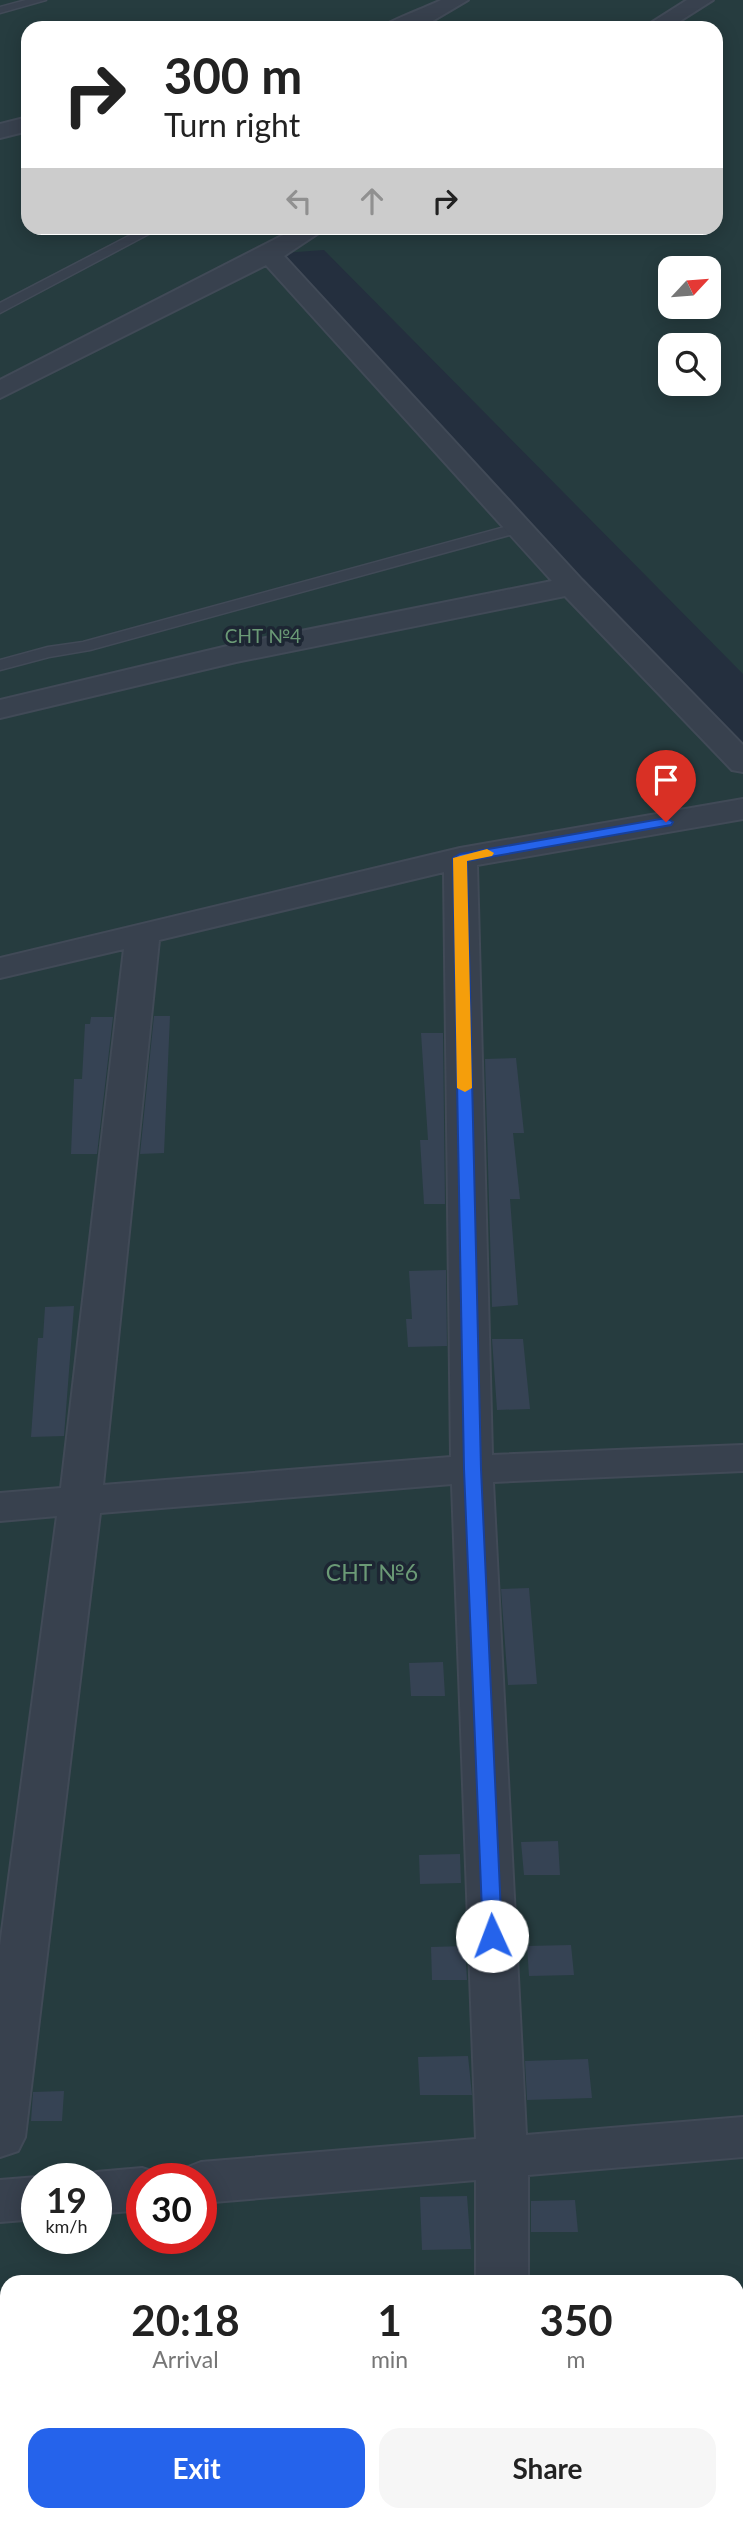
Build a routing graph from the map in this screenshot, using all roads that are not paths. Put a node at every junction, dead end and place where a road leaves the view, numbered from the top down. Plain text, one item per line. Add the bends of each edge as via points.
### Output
1 (40, 0) edge
2 (457, 0) edge
3 (702, 0) edge
4 (0, 10) edge
5 (416, 21) edge
6 (666, 21) edge
7 (21, 126) edge
8 (0, 131) edge
9 (140, 235) edge
10 (302, 235) edge
11 (269, 254) junction
12 (0, 309) edge
13 (0, 390) edge
14 (519, 528) junction
15 (572, 586) junction
16 (0, 666) edge
17 (0, 709) edge
18 (743, 763) edge
19 (743, 809) edge
20 (460, 858) junction
21 (142, 936) junction
22 (0, 968) edge
23 (743, 1458) edge
24 (472, 1469) junction
25 (80, 1501) junction
26 (0, 1507) edge
27 (0, 2137) edge
28 (743, 2137) edge
29 (502, 2156) junction
30 (217, 2182) edge
31 (21, 2199) edge
32 (0, 2201) edge
33 (502, 2275) edge

1 - 4 lane
2 - 5 street
3 - 6 street
7 - 8 street
9 - 12 lane
10 - 11 street
11 - 13 street
11 - 14 street
14 - 15 street
14 - 16 lane
15 - 17 street via 236,653
15 - 18 street
19 - 20 street
20 - 21 street
20 - 24 street
21 - 22 street
21 - 25 street
23 - 24 street
24 - 25 street
24 - 29 street
25 - 26 street
25 - 27 street
28 - 29 street
29 - 30 street
29 - 33 street
31 - 32 street

